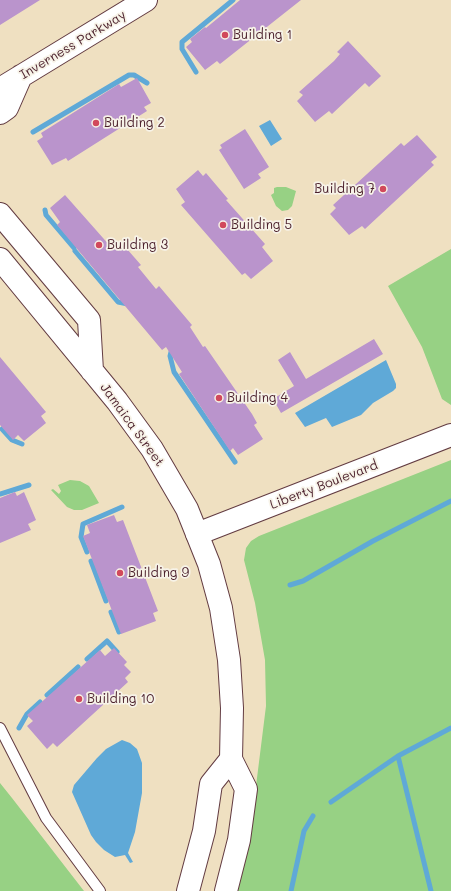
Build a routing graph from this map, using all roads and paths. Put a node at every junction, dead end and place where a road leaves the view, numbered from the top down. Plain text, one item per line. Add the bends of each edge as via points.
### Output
1 (146, 0) edge
2 (21, 76) junction
3 (0, 90) edge
4 (0, 114) edge
5 (0, 214) edge
6 (0, 259) edge
7 (92, 371) junction
8 (451, 435) edge
9 (197, 534) junction
10 (0, 728) edge
11 (231, 759) junction
12 (100, 891) edge
13 (188, 891) edge
14 (226, 891) edge

1 - 2 main road, Inverness Parkway
2 - 3 main road, Inverness Parkway
2 - 4 main road via 7,108
5 - 7 main road via 89,320
6 - 7 main road, Jamaica Street
7 - 9 main road, Jamaica Street via 152,449 182,501
8 - 9 main road, Liberty Boulevard
9 - 11 main road, Jamaica Street via 214,581 225,634 232,697
10 - 12 lane via 46,818
11 - 13 main road via 211,784 204,831
11 - 14 main road, Jamaica Street via 246,789 237,846

